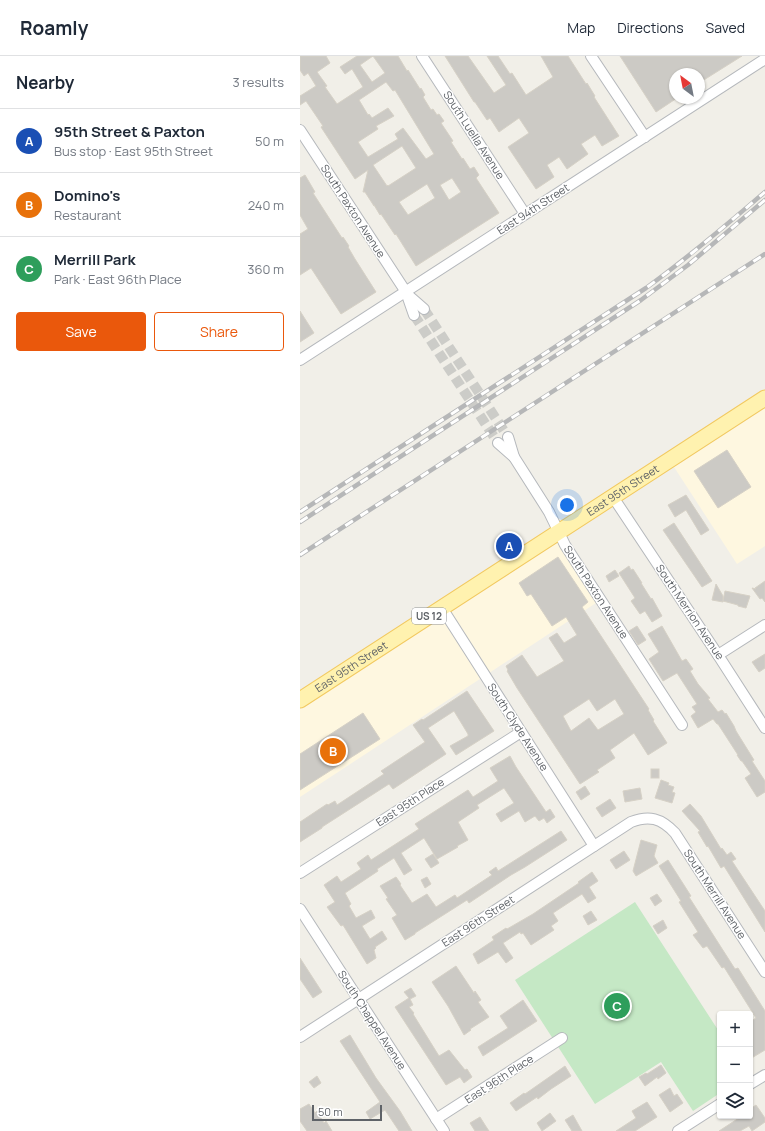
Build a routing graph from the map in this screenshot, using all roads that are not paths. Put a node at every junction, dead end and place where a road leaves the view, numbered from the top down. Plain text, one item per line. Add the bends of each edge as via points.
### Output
1 (422, 56) edge
2 (591, 56) edge
3 (764, 58) edge
4 (300, 130) edge
5 (645, 137) junction
6 (526, 214) junction
7 (406, 292) junction
8 (424, 309) tunnel mouth
9 (414, 315) tunnel mouth
10 (300, 360) edge
11 (765, 398) edge
12 (508, 437) tunnel mouth
13 (498, 443) tunnel mouth
14 (514, 457) junction
15 (613, 497) junction
16 (558, 532) junction
17 (442, 608) junction
18 (765, 626) edge
19 (718, 655) junction
20 (300, 700) edge
21 (682, 725) dead end
22 (765, 728) edge
23 (521, 732) junction
24 (660, 820) joint
25 (594, 846) junction
26 (300, 874) edge
27 (300, 909) edge
28 (765, 972) edge
29 (358, 999) junction
30 (300, 1037) edge
31 (562, 1038) dead end
32 (765, 1075) edge
33 (752, 1083) edge
34 (717, 1106) edge
35 (436, 1119) junction
36 (444, 1131) edge
37 (678, 1131) edge

1 - 6 street, South Luella Avenue
2 - 5 street
3 - 5 street, East 94th Street
4 - 7 street, South Paxton Avenue
5 - 6 street, East 94th Street
6 - 7 street, East 94th Street
7 - 8 street, South Paxton Avenue
7 - 9 street, South Paxton Avenue
7 - 10 street, East 94th Street
11 - 15 main road, East 95th Street / US 12
12 - 14 street, South Paxton Avenue
13 - 14 street, South Paxton Avenue
14 - 16 street, South Paxton Avenue via 549,512
15 - 16 main road, East 95th Street / US 12
15 - 19 street, South Merrion Avenue
16 - 17 main road, East 95th Street / US 12
16 - 21 street, South Paxton Avenue
17 - 20 main road, East 95th Street / US 12
17 - 23 street, South Clyde Avenue
18 - 19 street
19 - 22 street, South Merrion Avenue
23 - 25 street, South Clyde Avenue
23 - 26 street, East 95th Place
24 - 25 street, East 96th Street via 641,818
24 - 28 street, South Merrill Avenue via 675,833
25 - 29 street, East 96th Street
27 - 29 street, South Chappel Avenue
29 - 30 street, East 96th Street
29 - 35 street, South Chappel Avenue
31 - 35 street, East 96th Place
32 - 33 street
34 - 37 street
35 - 36 street, South Chappel Avenue

